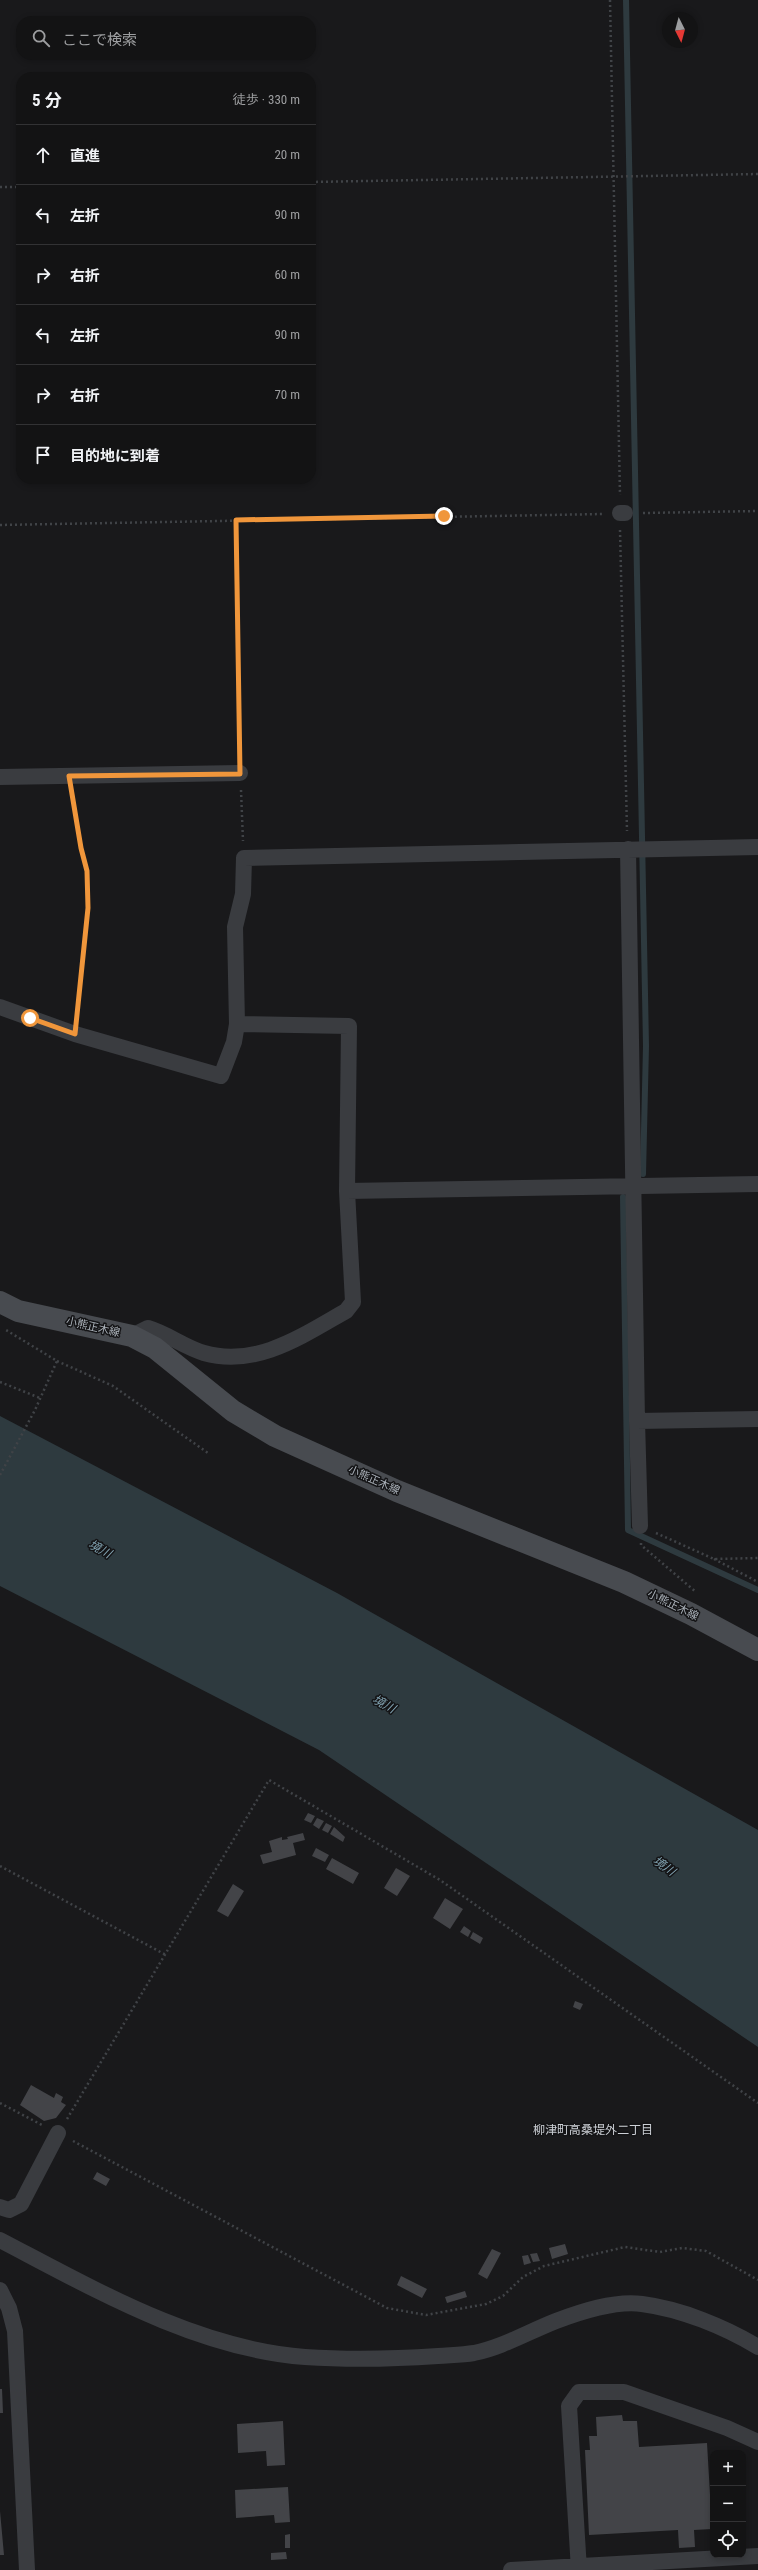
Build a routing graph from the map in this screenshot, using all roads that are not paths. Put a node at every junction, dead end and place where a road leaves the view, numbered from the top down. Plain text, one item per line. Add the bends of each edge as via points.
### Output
1 (240, 774) road end
2 (0, 777) edge
3 (758, 847) edge
4 (628, 849) junction
5 (0, 1007) edge
6 (237, 1024) junction
7 (758, 1184) edge
8 (634, 1186) junction
9 (347, 1191) junction
10 (0, 1302) edge
11 (132, 1336) junction
12 (758, 1419) edge
13 (637, 1421) junction
14 (640, 1526) road end
15 (758, 1650) edge
16 (58, 2133) road end
17 (0, 2207) edge
18 (0, 2240) edge
19 (0, 2290) edge
20 (758, 2347) edge
21 (758, 2442) edge
22 (758, 2556) edge
23 (579, 2568) edge
24 (27, 2570) edge
25 (511, 2570) edge

1 - 2 street
3 - 4 street
4 - 6 street via 244,858 243,894 236,927
4 - 8 street
5 - 6 street via 75,1034 222,1076
6 - 9 street via 349,1026
7 - 8 street
8 - 9 street
8 - 13 street
9 - 11 street via 354,1302 346,1311 268,1352 232,1358 190,1348 164,1332 148,1328
10 - 11 main road, 小熊正木線 via 18,1311
11 - 15 main road, 小熊正木線 via 155,1348 233,1411 275,1436 397,1491 624,1582
12 - 13 street
13 - 14 street
16 - 17 street via 20,2204 9,2210
18 - 20 street via 171,2324 231,2344 304,2357 403,2359 473,2353 506,2344 554,2322 598,2308 641,2303 687,2315 744,2338
19 - 24 street via 10,2308 15,2331
21 - 23 street via 727,2428 624,2392 579,2392 569,2406
22 - 23 street
23 - 25 street

